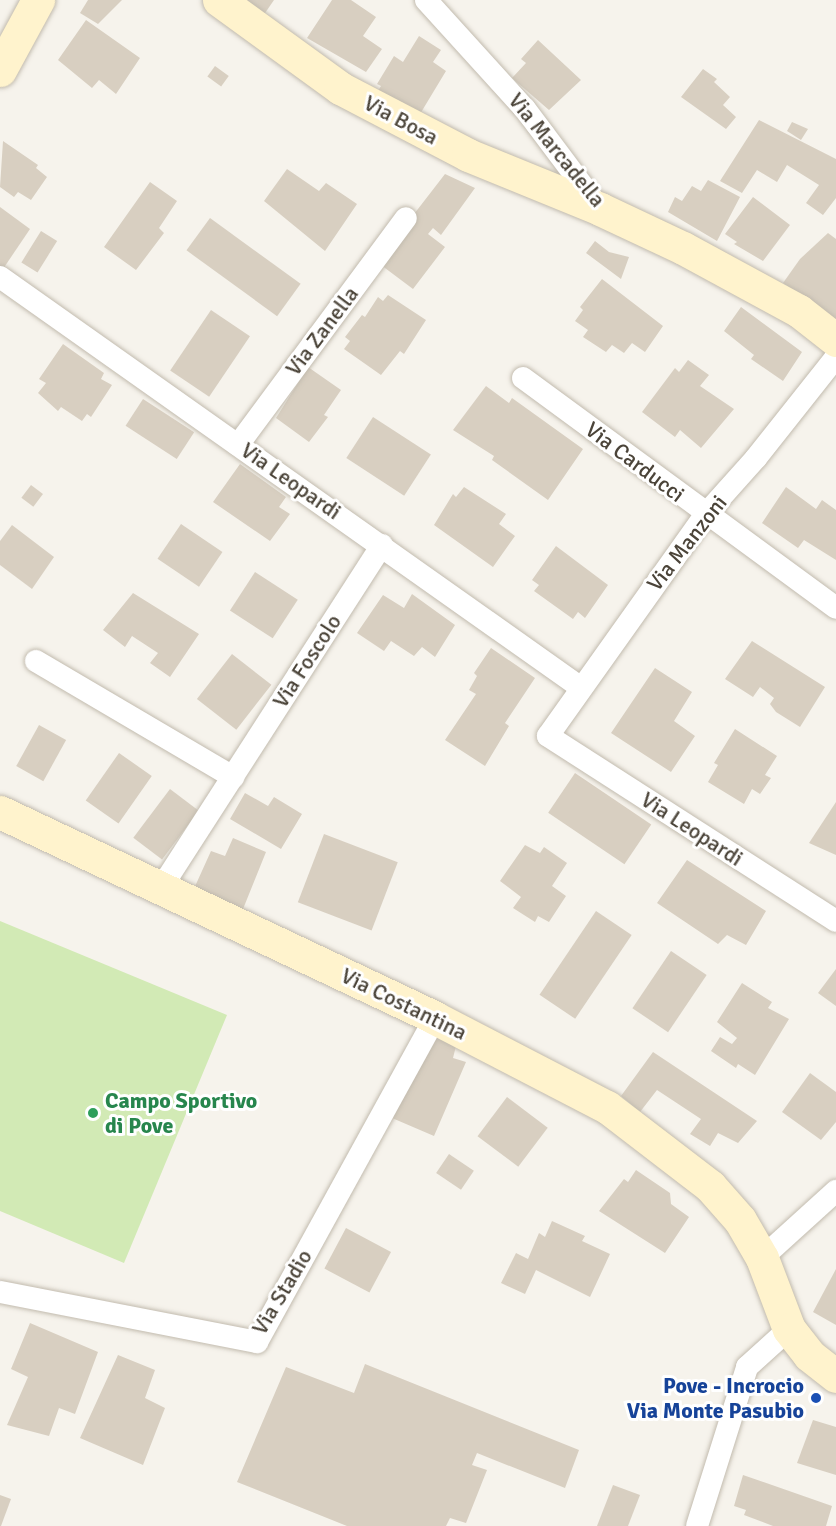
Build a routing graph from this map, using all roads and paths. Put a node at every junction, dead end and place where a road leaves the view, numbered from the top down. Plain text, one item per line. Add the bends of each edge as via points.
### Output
1 (38, 0) edge
2 (219, 0) edge
3 (426, 0) edge
4 (0, 70) edge
5 (600, 209) junction
6 (406, 218) dead end
7 (0, 278) edge
8 (836, 340) edge
9 (836, 357) edge
10 (523, 378) dead end
11 (238, 445) junction
12 (705, 515) junction
13 (382, 545) junction
14 (836, 608) edge
15 (36, 661) dead end
16 (580, 687) junction
17 (548, 736) joint
18 (232, 777) junction
19 (0, 812) edge
20 (161, 888) junction
21 (836, 921) edge
22 (435, 1018) junction
23 (836, 1191) edge
24 (762, 1258) junction
25 (0, 1292) edge
26 (789, 1329) junction
27 (836, 1376) edge
28 (697, 1526) edge

1 - 4 street
2 - 5 street, Via Bosa via 340,88 468,155
3 - 5 street, Via Marcadella via 525,109
5 - 8 street, Via Marcadella via 683,248 799,311
6 - 11 street, Via Zanella
7 - 11 street, Via Leopardi
9 - 12 street, Via Manzoni
10 - 12 street, Via Carducci
11 - 13 street, Via Leopardi
12 - 14 street, Via Carducci
12 - 16 street, Via Manzoni
13 - 16 street, Via Leopardi
13 - 18 street, Via Foscolo
15 - 18 street
16 - 17 street, Via Manzoni
17 - 21 street, Via Leopardi
18 - 20 street, Via Foscolo
19 - 20 street, Via Costantina
20 - 22 street, Via Costantina
22 - 24 street, Via Costantina via 607,1107 710,1186 740,1220
22 - 25 street, Via Stadio via 257,1342
23 - 24 street
24 - 26 street, Via Costantina
26 - 27 street, Via Costantina via 809,1355
26 - 28 street via 747,1367

